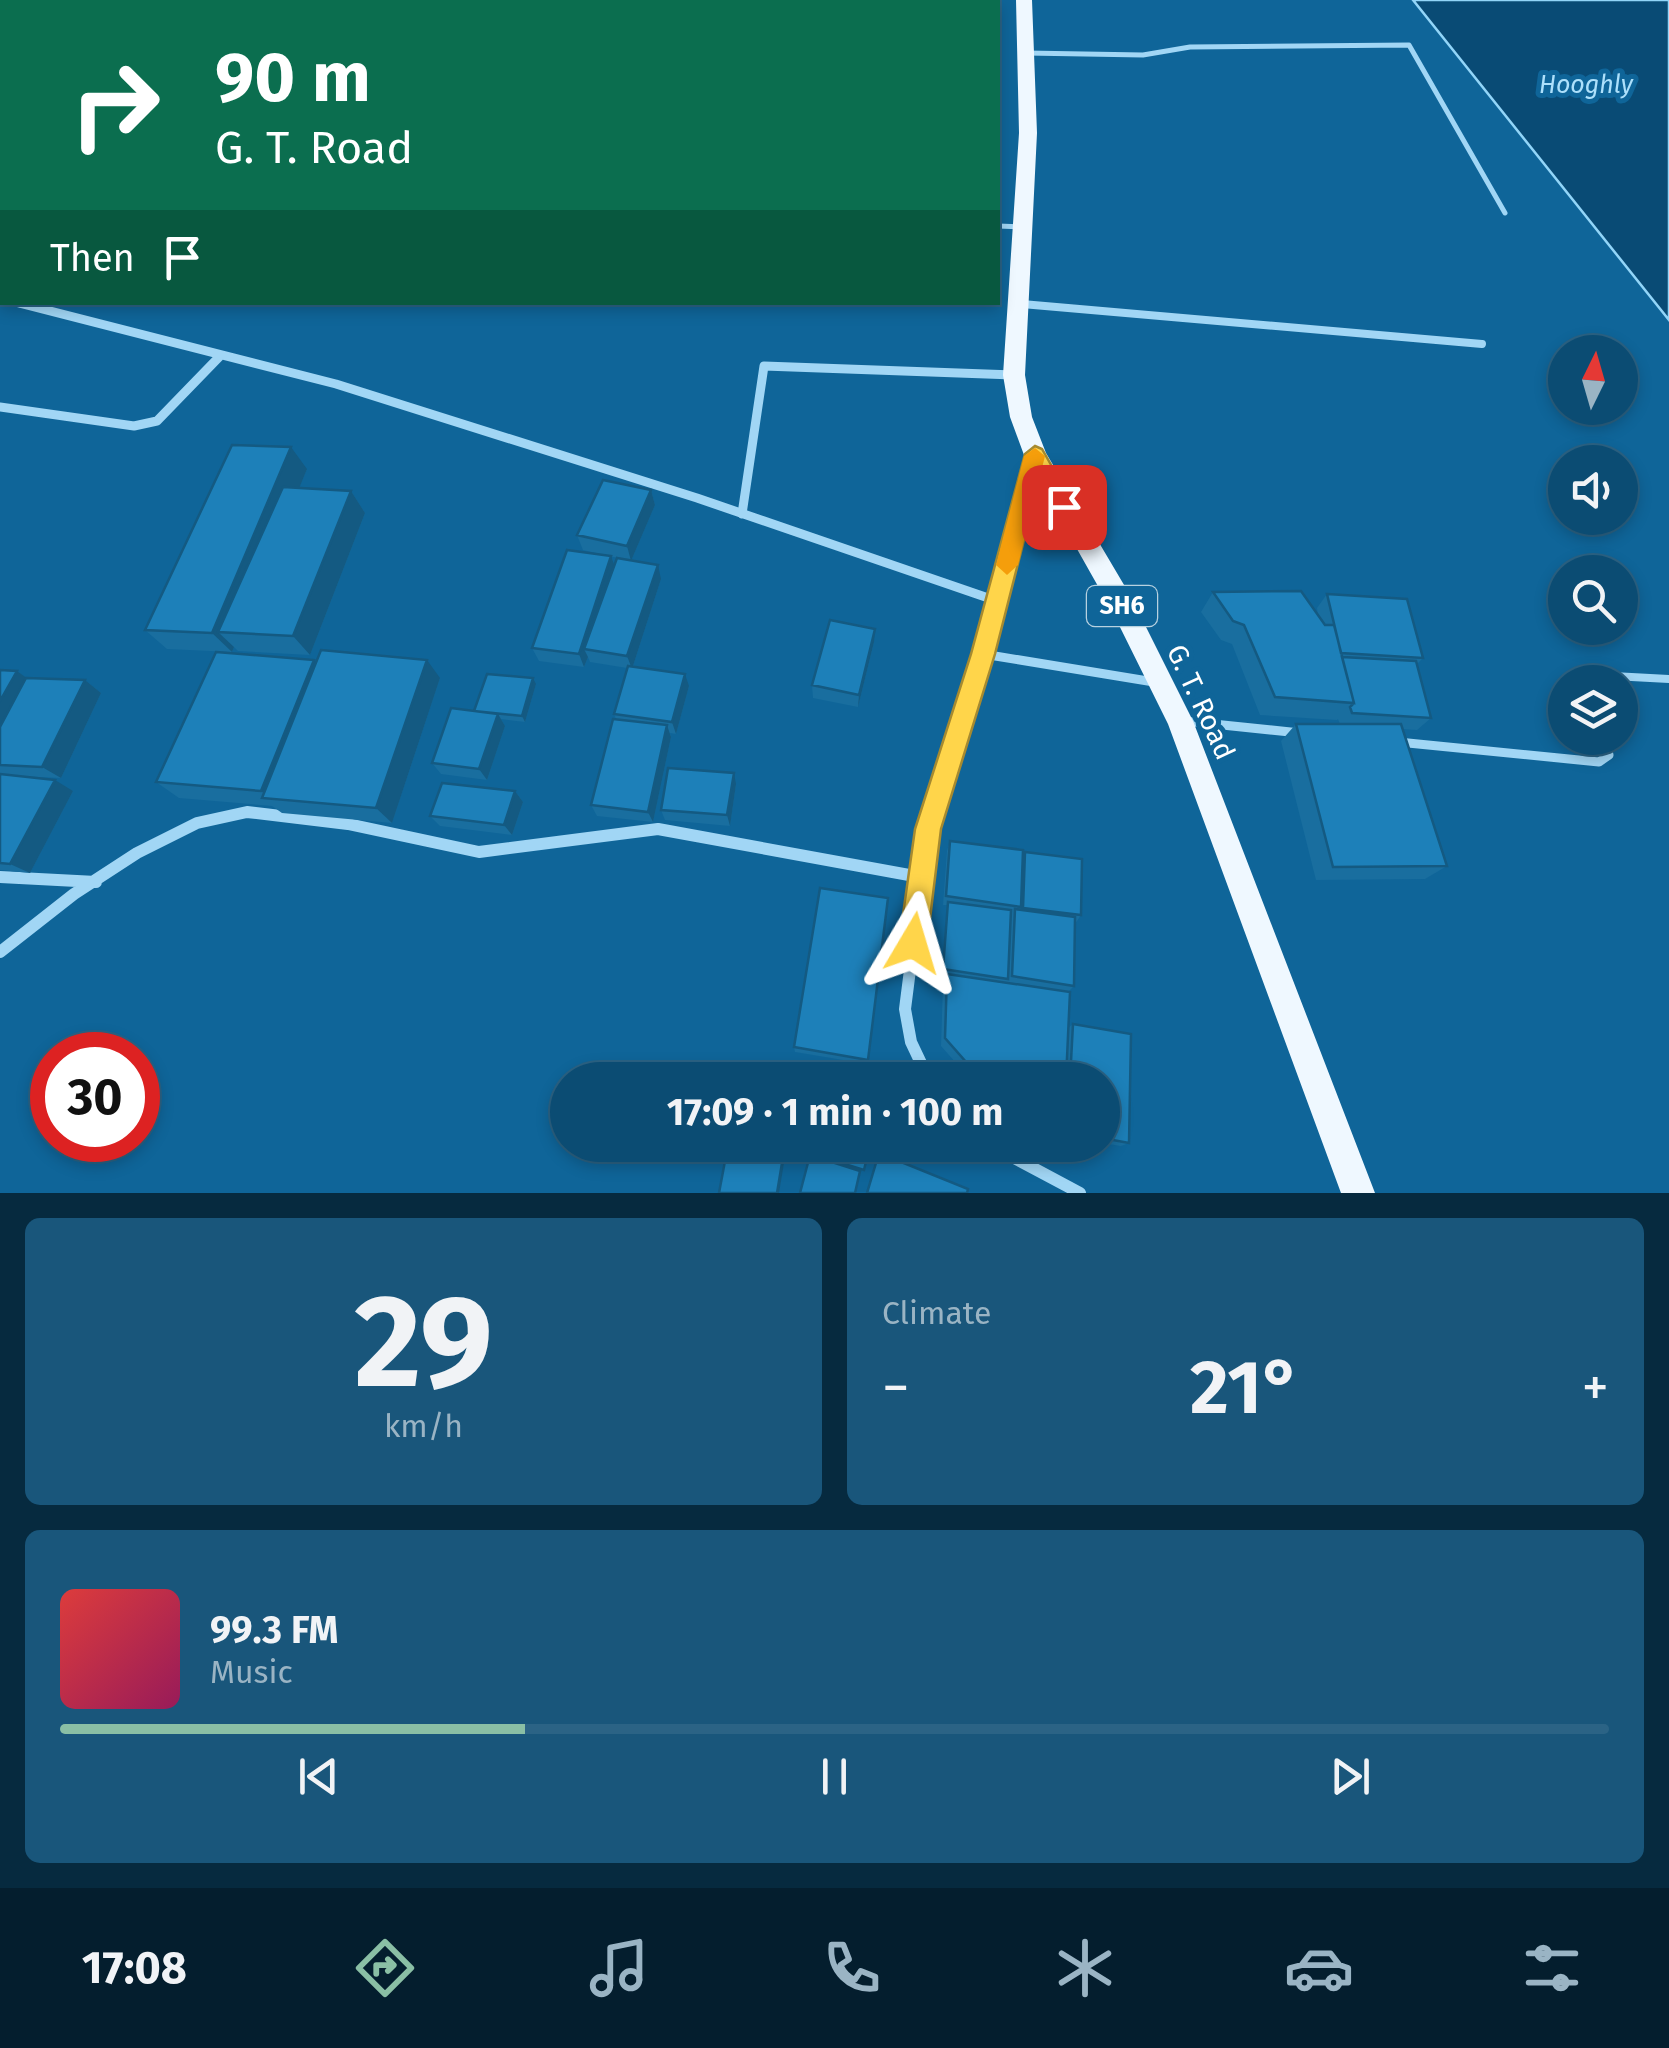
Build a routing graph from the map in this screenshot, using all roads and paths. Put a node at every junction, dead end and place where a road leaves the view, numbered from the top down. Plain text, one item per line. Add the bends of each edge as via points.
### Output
1 (1024, 0) edge
2 (1026, 53) junction
3 (1505, 213) dead end
4 (1010, 226) edge
5 (1017, 304) junction
6 (26, 305) edge
7 (1482, 344) dead end
8 (221, 355) junction
9 (1014, 375) junction
10 (0, 407) edge
11 (1035, 454) junction
12 (742, 514) junction
13 (998, 601) junction
14 (983, 654) junction
15 (1638, 677) edge
16 (1669, 679) edge
17 (1160, 683) junction
18 (1180, 721) junction
19 (1316, 734) edge
20 (1393, 742) edge
21 (1609, 755) edge
22 (0, 877) edge
23 (920, 877) junction
24 (96, 882) junction
25 (0, 952) edge
26 (920, 1062) edge
27 (1022, 1162) edge
28 (1080, 1193) edge
29 (1358, 1193) edge

1 - 2 main road, G. T. Road / SH6
2 - 3 lane via 1409,45
2 - 4 main road, G. T. Road / SH6 via 1028,133
4 - 5 main road, G. T. Road / SH6
5 - 7 lane
5 - 9 main road, G. T. Road / SH6
6 - 8 street
8 - 10 street via 151,425
8 - 12 street via 336,384
9 - 11 main road, G. T. Road / SH6
9 - 12 street via 764,366
11 - 13 street
11 - 17 main road, G. T. Road / SH6
12 - 13 street
13 - 14 street
14 - 17 street
14 - 23 street via 938,790
15 - 16 lane
17 - 18 main road, G. T. Road / SH6
18 - 19 lane
18 - 29 main road, G. T. Road / SH6
20 - 21 lane via 1600,762
22 - 24 street
23 - 24 street via 676,831 622,829 479,852 253,812 222,814 180,829
23 - 26 street via 905,1009
24 - 25 street
27 - 28 street

